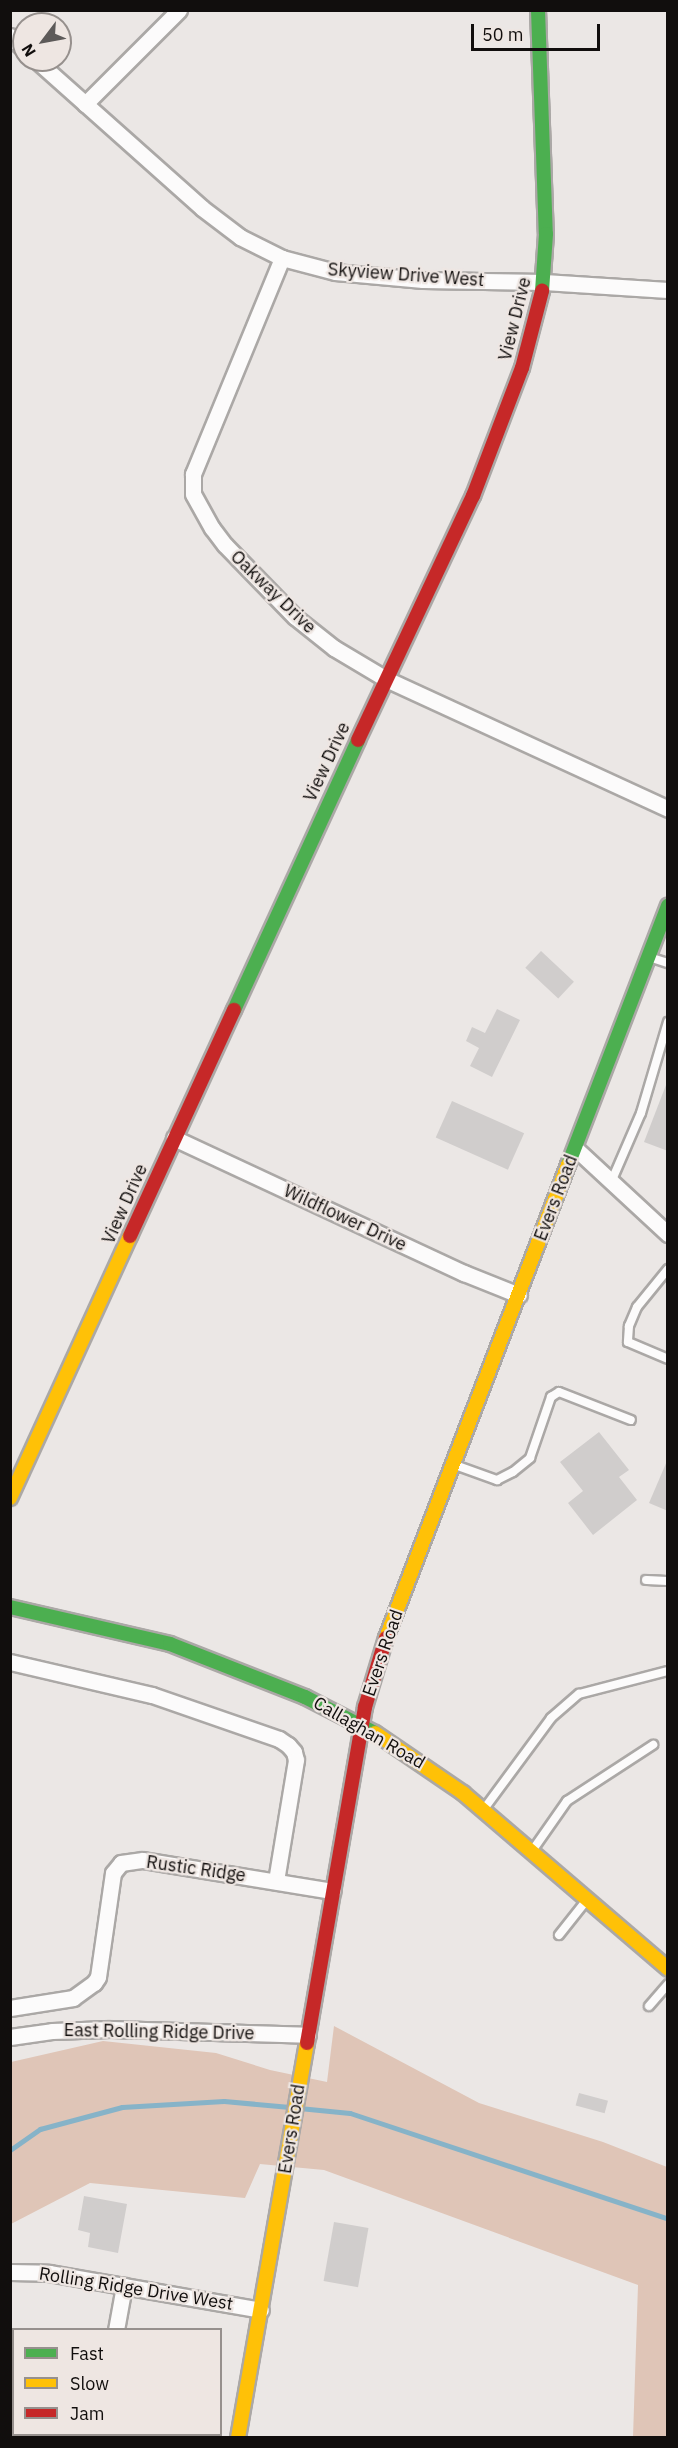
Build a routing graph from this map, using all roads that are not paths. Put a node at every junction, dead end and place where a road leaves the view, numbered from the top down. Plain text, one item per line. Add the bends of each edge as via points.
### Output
1 (179, 10) edge
2 (538, 10) edge
3 (49, 72) edge
4 (85, 104) junction
5 (282, 258) junction
6 (544, 282) junction
7 (668, 290) edge
8 (386, 678) junction
9 (668, 808) edge
10 (668, 906) edge
11 (648, 957) junction
12 (668, 963) edge
13 (668, 1022) edge
14 (174, 1138) junction
15 (575, 1148) junction
16 (612, 1180) junction
17 (668, 1234) edge
18 (668, 1269) edge
19 (519, 1295) junction
20 (668, 1359) edge
21 (631, 1420) dead end
22 (453, 1464) junction
23 (15, 1477) edge
24 (10, 1498) edge
25 (646, 1580) dead end
26 (668, 1581) edge
27 (10, 1607) edge
28 (10, 1662) edge
29 (668, 1671) edge
30 (362, 1725) junction
31 (653, 1745) dead end
32 (483, 1811) junction
33 (531, 1852) junction
34 (276, 1881) junction
35 (332, 1891) junction
36 (587, 1900) junction
37 (559, 1935) dead end
38 (668, 1969) edge
39 (668, 1984) edge
40 (89, 1989) joint
41 (649, 2006) dead end
42 (10, 2008) edge
43 (308, 2035) junction
44 (10, 2037) edge
45 (10, 2272) edge
46 (124, 2286) junction
47 (261, 2310) junction
48 (116, 2328) edge
49 (238, 2438) edge

1 - 4 street
2 - 6 main road, View Drive via 546,234
3 - 4 street, Skyview Drive West
4 - 5 street, Skyview Drive West via 202,208 240,237
5 - 6 street, Skyview Drive West via 335,272 423,280
5 - 8 street, Oakway Drive via 193,474 193,494 225,545 295,617 334,648
6 - 7 street, Skyview Drive West
6 - 8 main road, View Drive via 522,368 473,496
8 - 9 street, Oakway Drive
8 - 14 main road, View Drive
10 - 11 main road, Evers Road
11 - 12 lane
11 - 15 main road, Evers Road
13 - 16 lane via 641,1113
14 - 19 street, Wildflower Drive
14 - 23 main road, View Drive
15 - 16 street
15 - 19 main road, Evers Road
16 - 17 street
18 - 20 lane via 637,1307 629,1326 628,1342
19 - 22 main road, Evers Road
21 - 22 lane via 559,1392 551,1397 530,1458 513,1472 497,1480
22 - 30 main road, Evers Road via 388,1633
23 - 24 main road, View Drive
25 - 26 lane
27 - 30 main road, Callaghan Road via 170,1644 305,1697
28 - 34 street via 193,1707 279,1738 294,1752 295,1775
29 - 32 lane via 579,1695 551,1718
30 - 32 main road, Callaghan Road via 438,1774
30 - 35 main road, Evers Road
31 - 33 lane via 567,1801
32 - 33 main road, Callaghan Road
33 - 36 main road, Callaghan Road
34 - 35 street, Rustic Ridge
34 - 40 street, Rustic Ridge via 143,1860 121,1863 113,1873 98,1977
35 - 43 main road, Evers Road
36 - 37 lane
36 - 38 main road, Callaghan Road
39 - 41 lane
40 - 42 street, East Rolling Ridge Drive via 72,1998
43 - 44 street, East Rolling Ridge Drive via 110,2029
43 - 47 main road, Evers Road
45 - 46 street, Rolling Ridge Drive West via 49,2273
46 - 47 street, Rolling Ridge Drive West
46 - 48 street
47 - 49 main road, Evers Road

